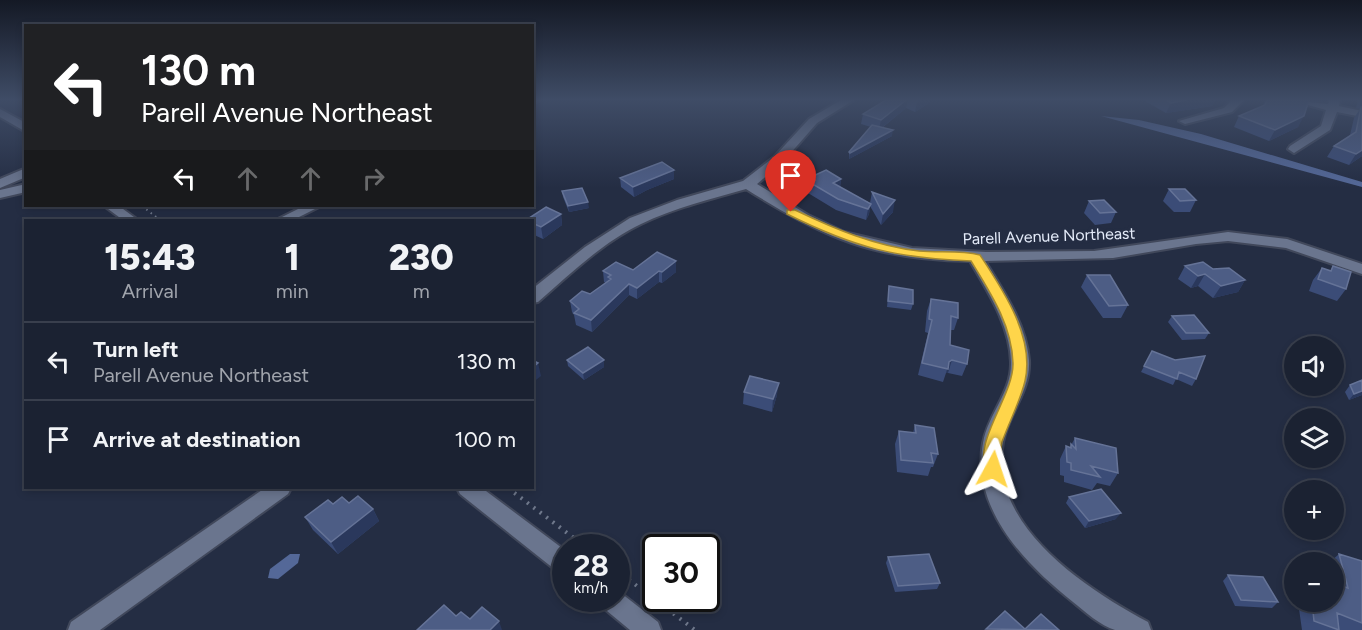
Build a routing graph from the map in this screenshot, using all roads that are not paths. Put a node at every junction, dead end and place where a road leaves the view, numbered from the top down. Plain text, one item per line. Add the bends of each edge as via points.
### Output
1 (805, 129) edge
2 (1324, 129) edge
3 (1294, 150) dead end
4 (24, 173) edge
5 (0, 184) edge
6 (748, 184) junction
7 (24, 188) edge
8 (0, 194) edge
9 (112, 207) edge
10 (312, 207) edge
11 (130, 219) edge
12 (285, 219) edge
13 (975, 257) junction
14 (1362, 269) edge
15 (534, 296) edge
16 (280, 489) edge
17 (468, 489) edge
18 (552, 554) edge
19 (626, 612) edge
20 (80, 630) edge
21 (649, 630) edge
22 (1139, 630) edge

1 - 6 street via 778,160
2 - 3 street
4 - 5 street
6 - 13 street, Parell Avenue Northeast via 791,212 859,242 919,255
6 - 15 street via 635,221 590,250
7 - 8 street
9 - 11 street
10 - 12 street
13 - 14 street, Parell Avenue Northeast via 1111,254 1226,237 1284,243
13 - 22 street via 1012,325 1020,363 1017,383 993,445 993,469 1002,503 1025,542 1053,572 1076,593
16 - 20 street
17 - 18 street
19 - 21 street

